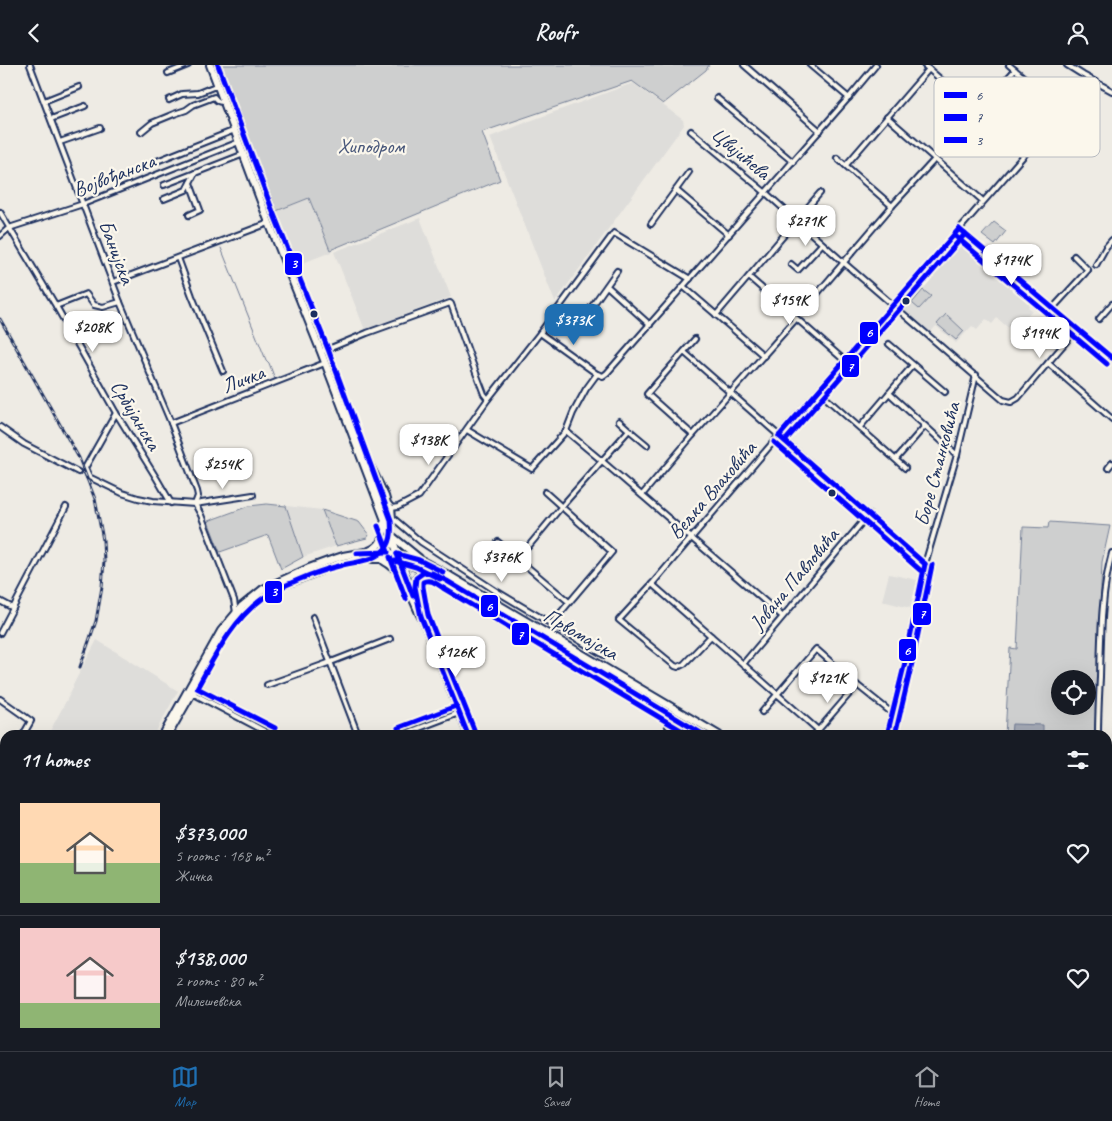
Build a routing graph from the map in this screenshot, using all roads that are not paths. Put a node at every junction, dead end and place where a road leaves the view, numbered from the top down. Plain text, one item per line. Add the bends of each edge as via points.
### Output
1 (30, 65) edge
2 (188, 65) edge
3 (210, 65) edge
4 (744, 65) edge
5 (810, 65) edge
6 (876, 65) edge
7 (924, 65) edge
8 (1009, 65) edge
9 (1068, 65) edge
10 (929, 69) junction
11 (1015, 70) junction
12 (168, 73) dead end
13 (938, 77) edge
14 (1009, 77) edge
15 (1023, 77) edge
16 (1088, 77) edge
17 (1100, 84) edge
18 (218, 85) junction
19 (79, 87) dead end
20 (1112, 91) edge
21 (717, 98) dead end
22 (849, 99) junction
23 (169, 100) dead end
24 (44, 101) junction
25 (224, 101) junction
26 (85, 106) dead end
27 (887, 117) junction
28 (51, 119) junction
29 (100, 128) dead end
30 (235, 130) junction
31 (691, 131) dead end
32 (820, 131) junction
33 (141, 132) dead end
34 (60, 142) junction
35 (240, 142) junction
36 (244, 154) junction
37 (1022, 157) edge
38 (837, 158) dead end
39 (935, 159) junction
40 (157, 161) dead end
41 (793, 162) junction
42 (846, 165) junction
43 (690, 172) dead end
44 (195, 173) junction
45 (190, 183) junction
46 (164, 185) dead end
47 (676, 190) junction
48 (766, 193) junction
49 (820, 193) dead end
50 (164, 199) dead end
51 (983, 201) junction
52 (83, 204) junction
53 (892, 206) junction
54 (0, 212) edge
55 (189, 215) dead end
56 (796, 221) junction
57 (269, 223) junction
58 (651, 224) dead end
59 (9, 228) junction
60 (959, 229) junction
61 (729, 235) junction
62 (0, 236) edge
63 (1112, 240) edge
64 (822, 244) junction
65 (1074, 256) dead end
66 (178, 258) junction
67 (843, 262) junction
68 (791, 264) dead end
69 (1096, 265) dead end
70 (617, 271) dead end
71 (749, 277) junction
72 (690, 279) junction
73 (113, 282) junction
74 (607, 286) junction
75 (684, 287) junction
76 (816, 295) dead end
77 (120, 301) junction
78 (1112, 304) edge
79 (894, 305) junction
80 (56, 306) junction
81 (1053, 308) junction
82 (716, 315) junction
83 (796, 319) junction
84 (1099, 319) dead end
85 (650, 325) junction
86 (578, 327) dead end
87 (1077, 329) junction
88 (540, 333) junction
89 (695, 339) dead end
90 (889, 344) dead end
91 (321, 352) junction
92 (684, 352) junction
93 (764, 356) junction
94 (1112, 358) edge
95 (844, 360) junction
96 (325, 363) junction
97 (1048, 363) junction
98 (913, 365) junction
99 (223, 371) dead end
100 (597, 374) junction
101 (976, 375) junction
102 (818, 391) junction
103 (946, 392) dead end
104 (730, 393) junction
105 (889, 393) junction
106 (488, 399) junction
107 (116, 413) junction
108 (1112, 419) edge
109 (619, 421) dead end
110 (171, 423) junction
111 (925, 426) junction
112 (0, 427) edge
113 (860, 427) junction
114 (466, 430) junction
115 (629, 430) junction
116 (566, 431) junction
117 (693, 435) junction
118 (778, 436) junction
119 (647, 445) dead end
120 (957, 455) junction
121 (896, 459) junction
122 (602, 461) junction
123 (363, 463) junction
124 (1112, 463) edge
125 (905, 468) dead end
126 (1108, 468) dead end
127 (78, 472) dead end
128 (545, 492) dead end
129 (253, 495) dead end
130 (642, 495) junction
131 (171, 503) junction
132 (195, 504) junction
133 (562, 506) junction
134 (66, 507) dead end
135 (392, 508) junction
136 (869, 514) junction
137 (384, 521) junction
138 (389, 533) junction
139 (691, 537) junction
140 (498, 542) dead end
141 (365, 552) junction
142 (1112, 553) edge
143 (399, 557) junction
144 (370, 559) junction
145 (518, 559) junction
146 (427, 564) junction
147 (925, 564) junction
148 (432, 573) junction
149 (652, 584) junction
150 (234, 600) junction
151 (0, 601) edge
152 (568, 602) junction
153 (242, 606) junction
154 (13, 608) junction
155 (236, 613) junction
156 (420, 613) junction
157 (782, 616) junction
158 (314, 617) dead end
159 (551, 624) junction
160 (0, 633) edge
161 (711, 636) junction
162 (390, 639) dead end
163 (604, 655) dead end
164 (331, 662) junction
165 (743, 664) junction
166 (267, 685) dead end
167 (857, 685) junction
168 (189, 692) junction
169 (778, 693) junction
170 (0, 699) edge
171 (762, 712) dead end
172 (459, 713) junction
173 (892, 713) junction
174 (668, 726) dead end
175 (26, 730) edge
176 (166, 730) edge
177 (170, 730) edge
178 (262, 730) edge
179 (356, 730) edge
180 (414, 730) edge
181 (466, 730) edge
182 (675, 730) edge
183 (696, 730) edge
184 (711, 730) edge
185 (818, 730) joint
186 (888, 730) edge
187 (1098, 730) edge

1 - 24 street, Банијска
2 - 12 street
3 - 18 main road
4 - 32 street
5 - 22 street
6 - 22 street
7 - 10 street
8 - 11 street
9 - 16 street
10 - 13 street
10 - 27 street
11 - 14 street
11 - 15 street
17 - 20 street
18 - 23 street
18 - 25 main road
19 - 24 street
21 - 41 street
22 - 32 street
24 - 28 street, Банијска
25 - 30 main road
25 - 33 street via 217,101 214,97 152,123
26 - 28 street
27 - 39 street
27 - 42 street
28 - 34 street, Банијска
29 - 34 street
30 - 35 main road
30 - 40 street
31 - 48 street, Цвијићева
32 - 41 street
34 - 52 street, Банијска
35 - 36 main road
35 - 52 street, Војвођанска
36 - 44 street
36 - 57 main road
37 - 51 street, Вељка Влаховића
38 - 42 street
39 - 51 street
39 - 53 street
41 - 48 street
42 - 53 street
43 - 47 street
44 - 45 street
44 - 46 street
45 - 50 street via 186,190
45 - 55 street via 200,210
47 - 58 street
47 - 61 street
48 - 56 street, Цвијићева
48 - 61 street
49 - 56 street
51 - 60 street, Вељка Влаховића
52 - 59 street, Војвођанска
52 - 73 street, Банијска
53 - 67 street
54 - 59 street, Србијанска
56 - 64 street, Цвијићева
56 - 71 street
57 - 66 street
57 - 91 main road
59 - 62 street, Војвођанска
59 - 80 street, Србијанска
60 - 79 street, Вељка Влаховића
60 - 81 street
61 - 72 street
63 - 69 street
64 - 67 street, Цвијићева
64 - 68 street via 798,270
65 - 81 street via 1088,270
66 - 73 street
66 - 99 street
67 - 76 street
67 - 79 street, Цвијићева
70 - 74 street
71 - 82 street
71 - 83 street
72 - 75 street
72 - 88 street via 614,233
73 - 77 street, Банијска
74 - 85 street
74 - 86 street
75 - 82 street
75 - 85 street
77 - 80 street via 103,307 94,305 86,294
77 - 110 street, Банијска
78 - 84 street
79 - 95 street, Вељка Влаховића
79 - 101 street, Цвијићева
80 - 107 street, Србијанска
81 - 87 street
82 - 93 street
83 - 93 street
83 - 95 street
85 - 100 street via 607,373 603,376
87 - 94 street
87 - 97 street
88 - 100 street
88 - 106 street
89 - 92 street
90 - 98 street
91 - 96 main road
91 - 106 street via 450,303
92 - 104 street
92 - 117 street via 647,394
93 - 104 street
95 - 102 street, Вељка Влаховића
96 - 110 street, Личка
96 - 123 main road
97 - 101 street, Цвијићева via 1011,402 1004,400
97 - 108 street
98 - 103 street
98 - 105 street
100 - 116 street
101 - 120 street, Боре Станковића
102 - 113 street
102 - 118 street, Вељка Влаховића
104 - 117 street
104 - 118 street
105 - 111 street
105 - 113 street
106 - 114 street
107 - 131 street, Србијанска
107 - 131 street via 85,468 88,477 138,498
109 - 115 street
110 - 132 street, Банијска via 197,491
111 - 120 street
111 - 121 street
112 - 127 street
113 - 121 street
114 - 116 street via 532,469
114 - 135 street via 418,495
115 - 119 street
115 - 122 street
116 - 122 street
117 - 130 street
118 - 136 street
118 - 139 street, Вељка Влаховића
120 - 147 street, Боре Станковића
121 - 125 street
122 - 130 street
122 - 133 street
123 - 135 street via 370,463
123 - 137 main road
124 - 126 street
128 - 133 street
129 - 132 street
130 - 139 street
131 - 132 street
132 - 150 street, Банијска
133 - 145 street
133 - 152 street via 612,552
134 - 154 street
135 - 159 street via 393,518 434,551
136 - 147 street
136 - 157 street, Јована Павловића
137 - 138 main road
137 - 141 main road via 381,542
138 - 143 main road
138 - 146 main road
139 - 149 street, Вељка Влаховића
139 - 157 street
140 - 145 street
141 - 143 main road via 385,552
141 - 153 main road via 328,561 275,583
142 - 187 street via 1105,584 1100,641
143 - 144 main road
143 - 146 main road, Првомајска
143 - 148 main road, Првомајска
143 - 156 street
144 - 156 main road via 396,568
144 - 168 main road via 330,567 280,587 255,603 226,634
145 - 152 street
146 - 184 main road, Првомајска
147 - 173 street, Боре Станковића
148 - 156 main road via 423,573 416,578
148 - 183 main road, Првомајска
149 - 161 street
149 - 161 street, Вељка Влаховића via 619,620 678,667
150 - 153 street
150 - 155 street, Банијска
151 - 154 street
152 - 159 street
153 - 155 main road
154 - 160 street
155 - 168 main road via 221,631
156 - 172 street
157 - 165 street, Јована Павловића
158 - 164 street
159 - 163 street
161 - 165 street
162 - 164 street
164 - 166 street
164 - 179 street
165 - 169 street
167 - 169 street via 816,649
167 - 173 street
167 - 185 street
168 - 176 main road
168 - 177 main road
168 - 178 street
169 - 171 street
169 - 185 street
170 - 175 street via 31,721
172 - 180 street
172 - 181 street
173 - 186 street, Боре Станковића
174 - 182 street

